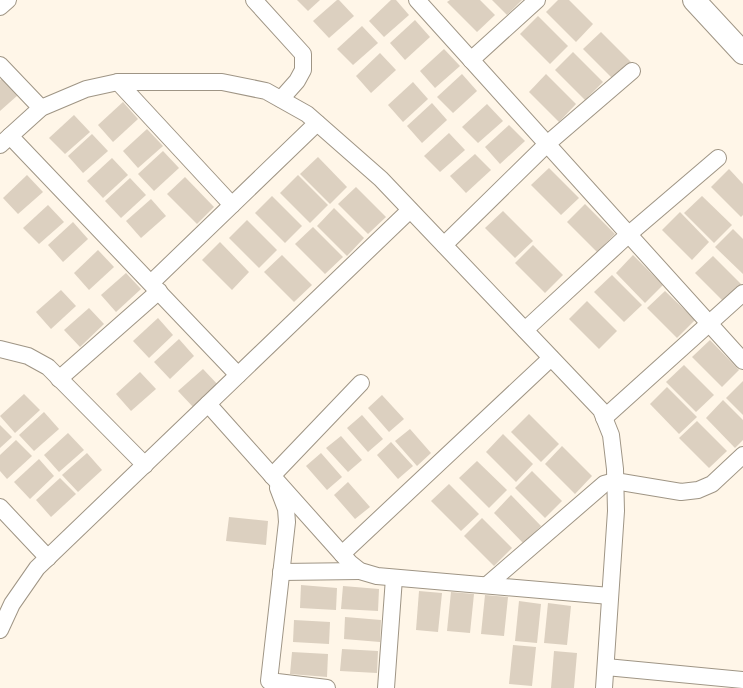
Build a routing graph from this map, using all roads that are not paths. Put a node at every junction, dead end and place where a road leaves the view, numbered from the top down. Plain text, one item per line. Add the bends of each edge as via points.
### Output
1 (8, 0) edge
2 (254, 0) edge
3 (417, 0) edge
4 (537, 0) edge
5 (694, 0) edge
6 (715, 0) edge
7 (0, 7) edge
8 (743, 32) edge
9 (743, 53) edge
10 (471, 60) junction
11 (0, 65) edge
12 (632, 71) dead end
13 (118, 82) junction
14 (281, 99) junction
15 (42, 108) junction
16 (317, 123) junction
17 (5, 140) edge
18 (547, 144) junction
19 (718, 158) dead end
20 (232, 204) junction
21 (410, 210) junction
22 (629, 234) junction
23 (444, 245) junction
24 (155, 287) junction
25 (743, 293) edge
26 (709, 323) junction
27 (525, 330) junction
28 (0, 349) edge
29 (551, 358) junction
30 (743, 361) edge
31 (238, 375) junction
32 (59, 379) junction
33 (362, 383) dead end
34 (208, 404) junction
35 (604, 418) junction
36 (743, 455) edge
37 (145, 465) junction
38 (274, 478) junction
39 (615, 480) junction
40 (0, 507) edge
41 (342, 554) junction
42 (48, 558) junction
43 (360, 571) junction
44 (281, 572) junction
45 (394, 578) junction
46 (487, 585) junction
47 (610, 596) junction
48 (0, 630) edge
49 (606, 667) junction
50 (743, 680) edge
51 (327, 688) edge
52 (386, 688) edge
53 (604, 688) edge

1 - 7 street
2 - 14 street via 303,54 303,70
3 - 10 street
4 - 10 street
5 - 9 street
6 - 8 street
10 - 18 street
11 - 15 street
12 - 18 street
13 - 14 street via 222,82 266,90
13 - 15 street via 86,89
13 - 20 street
14 - 16 street
15 - 17 street
16 - 20 street
16 - 21 street via 381,179
17 - 24 street
18 - 22 street
18 - 23 street
19 - 22 street
20 - 24 street
21 - 23 street
21 - 31 street
22 - 26 street
22 - 27 street
23 - 27 street
24 - 31 street
24 - 32 street
25 - 26 street
26 - 30 street
26 - 35 street
27 - 29 street
28 - 32 street via 28,356 48,367
29 - 35 street via 601,410
29 - 41 street
31 - 34 street
32 - 37 street
33 - 38 street
34 - 37 street
34 - 38 street
35 - 39 street via 611,436
36 - 39 street via 712,484 698,490 681,492
37 - 42 street
38 - 41 street
38 - 44 street via 286,510
39 - 46 street via 604,484
39 - 47 street via 616,511
40 - 42 street
41 - 43 street
42 - 48 street via 37,568 12,604
43 - 44 street
43 - 45 street
44 - 51 street via 269,680
45 - 46 street
45 - 52 street
46 - 47 street
47 - 49 street
49 - 50 street
49 - 53 street

